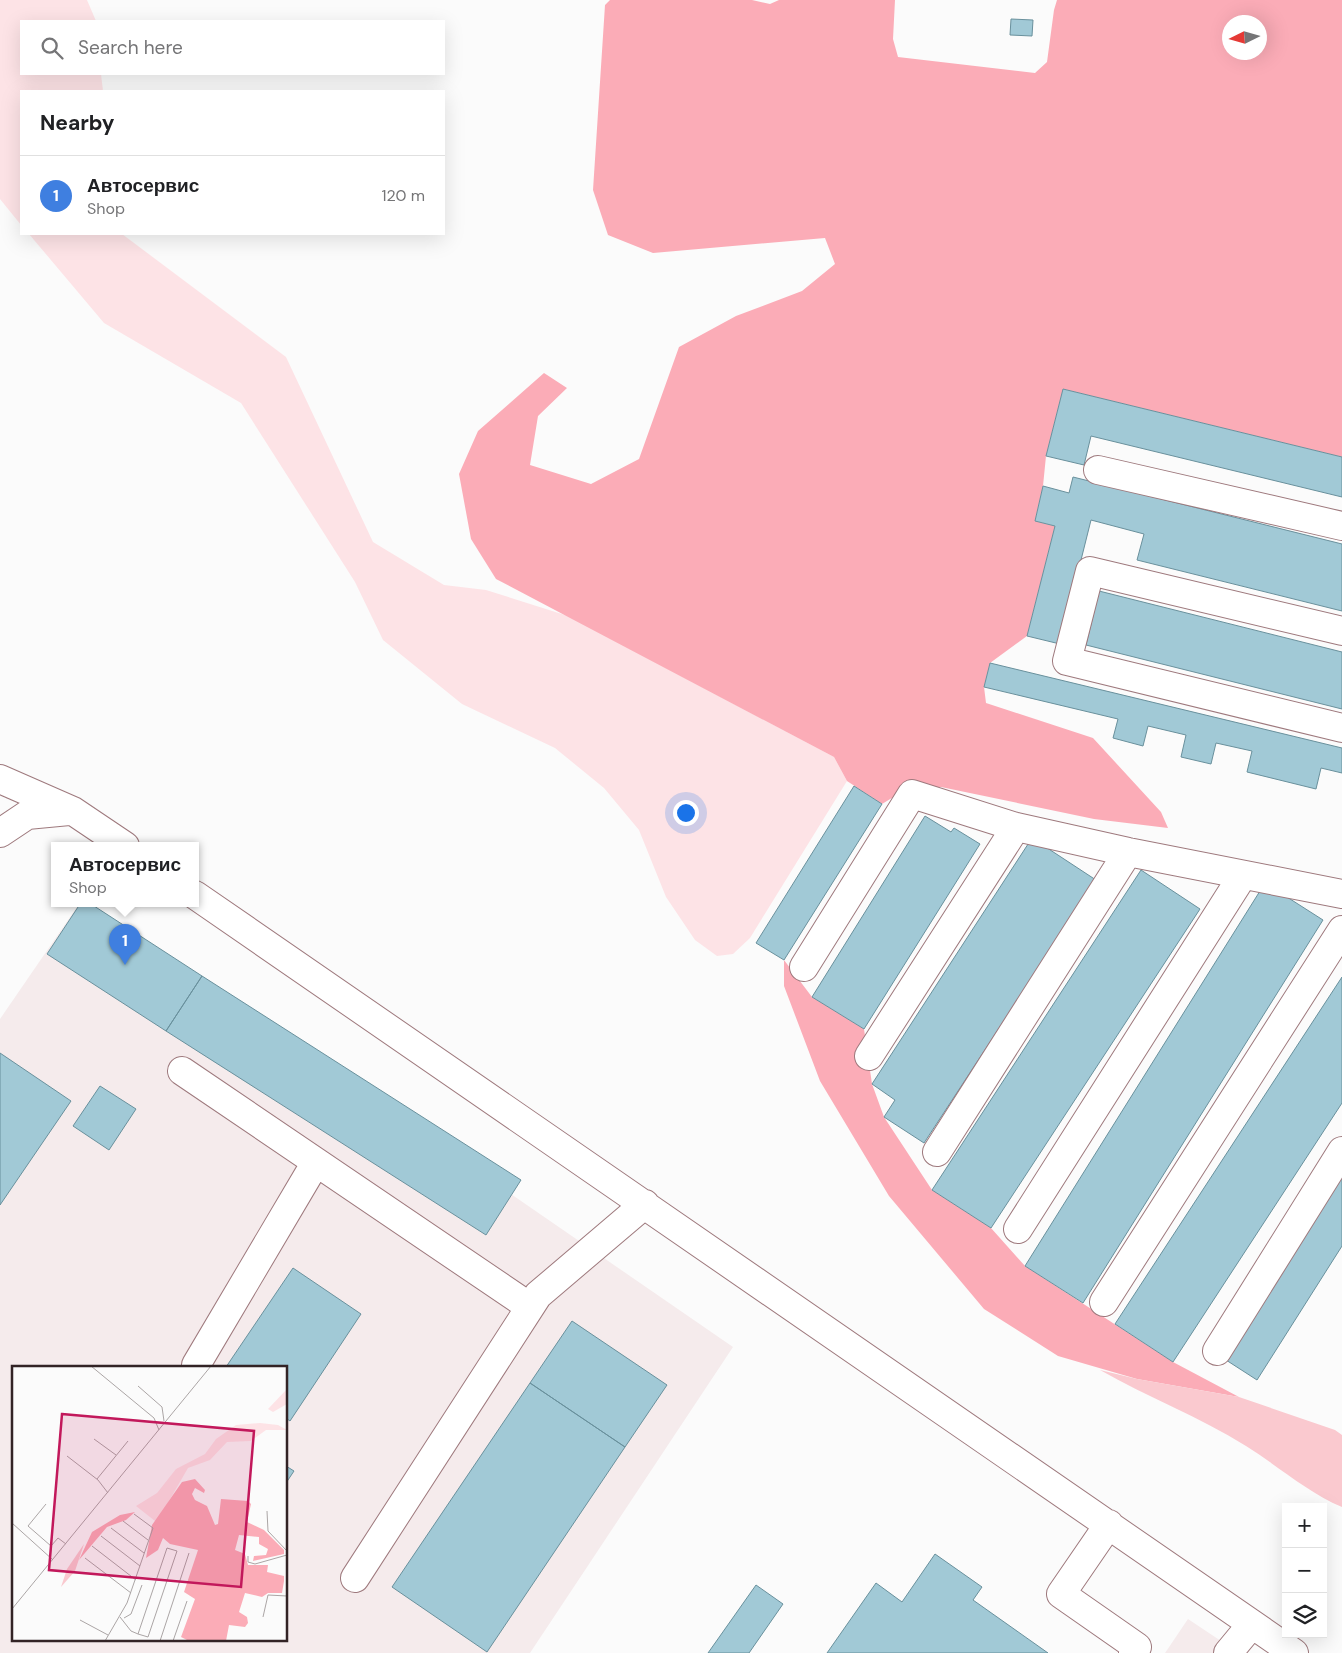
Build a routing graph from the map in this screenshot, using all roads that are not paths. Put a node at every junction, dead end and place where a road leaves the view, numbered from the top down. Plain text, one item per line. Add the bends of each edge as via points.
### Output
1 (1098, 470) dead end
2 (1342, 526) edge
3 (1342, 631) edge
4 (1342, 728) edge
5 (0, 779) edge
6 (73, 811) junction
7 (1016, 827) junction
8 (0, 832) edge
9 (119, 842) edge
10 (1128, 852) junction
11 (1243, 875) junction
12 (1342, 894) edge
13 (199, 898) edge
14 (1342, 930) edge
15 (804, 967) dead end
16 (869, 1056) dead end
17 (182, 1071) dead end
18 (1342, 1151) edge
19 (937, 1152) dead end
20 (316, 1162) junction
21 (645, 1204) junction
22 (1018, 1229) dead end
23 (1104, 1302) dead end
24 (530, 1307) junction
25 (1217, 1351) dead end
26 (196, 1365) dead end
27 (1109, 1524) junction
28 (355, 1578) dead end
29 (1252, 1624) junction
30 (1133, 1653) edge
31 (1228, 1653) edge
32 (1294, 1653) edge

1 - 2 street
3 - 4 street via 1090,571 1068,661
5 - 6 street
6 - 8 street via 27,815
6 - 9 street
7 - 10 street
7 - 15 street via 912,794
7 - 16 street
10 - 11 street
10 - 19 street
11 - 12 street
11 - 22 street
13 - 21 street
14 - 23 street
17 - 20 street
18 - 25 street
20 - 24 street
20 - 26 street
21 - 24 street via 538,1295
21 - 27 street
24 - 28 street
27 - 29 street
27 - 30 street via 1061,1594 1137,1647
29 - 31 street
29 - 32 street

